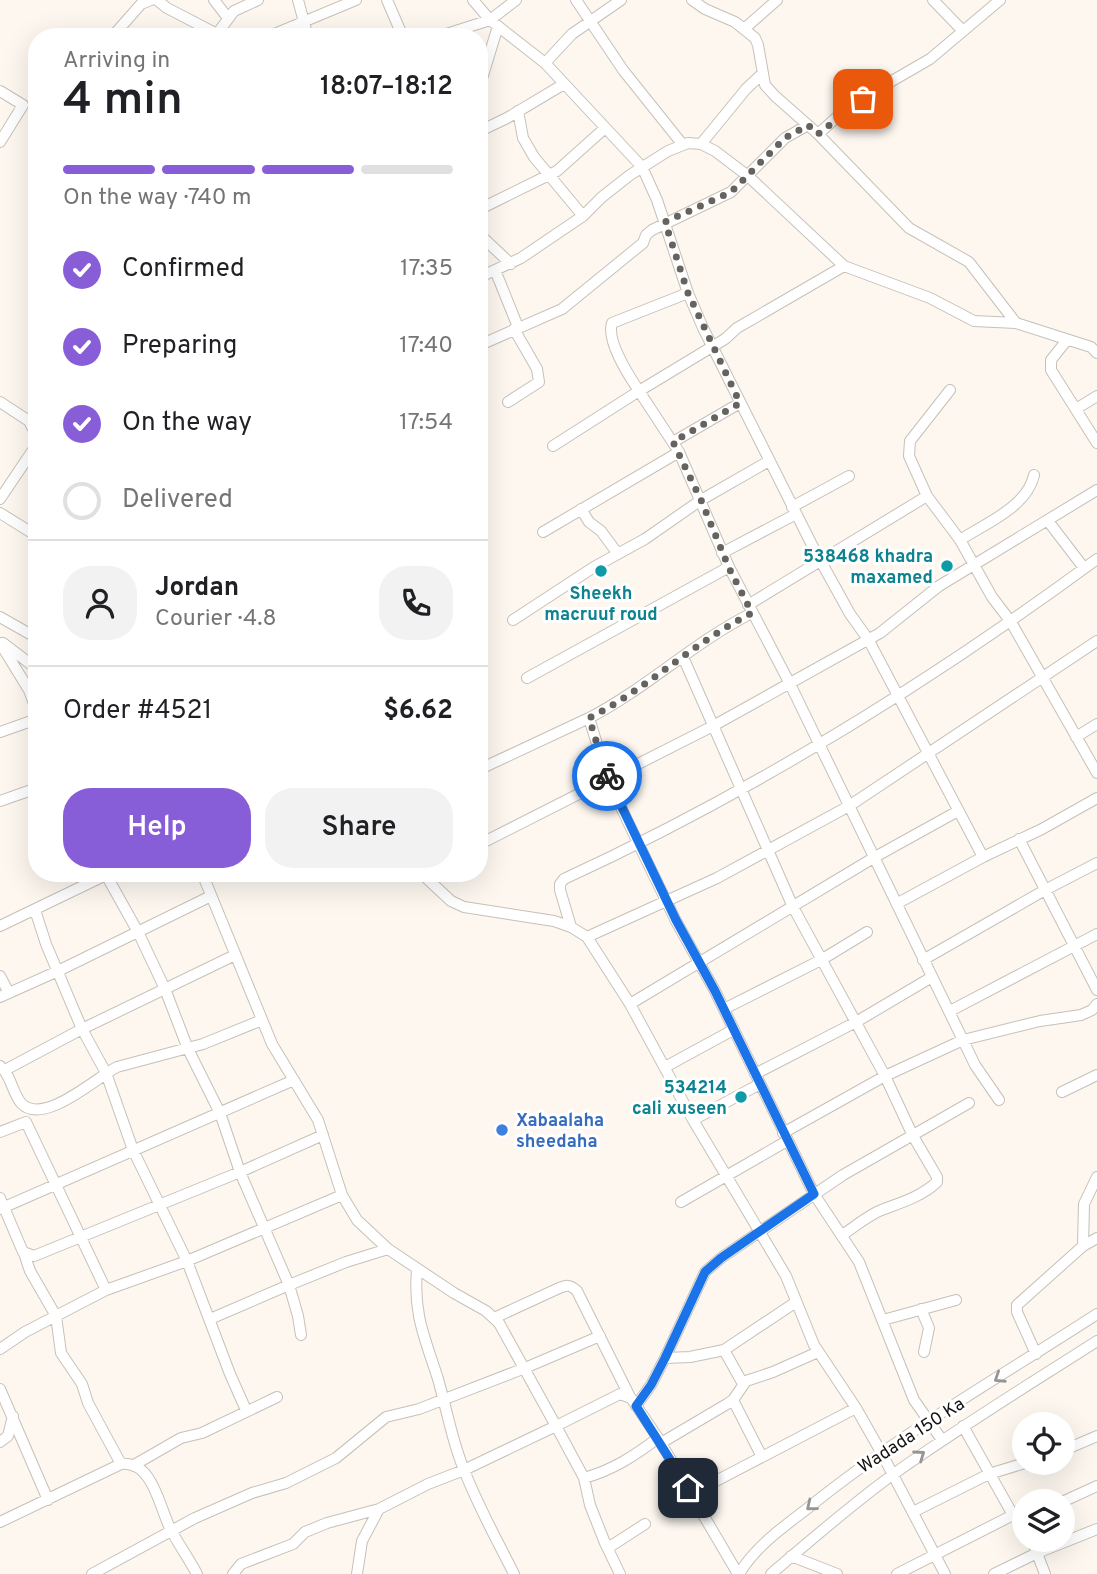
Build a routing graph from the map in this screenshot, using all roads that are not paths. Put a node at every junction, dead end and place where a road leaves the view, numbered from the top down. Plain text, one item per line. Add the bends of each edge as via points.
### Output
1 (150, 0) edge
2 (157, 0) edge
3 (214, 0) edge
4 (258, 0) edge
5 (298, 0) edge
6 (356, 0) edge
7 (387, 0) edge
8 (473, 0) edge
9 (516, 0) edge
10 (576, 0) edge
11 (621, 0) edge
12 (692, 0) edge
13 (777, 0) edge
14 (933, 0) edge
15 (1000, 0) edge
16 (228, 18) junction
17 (304, 21) junction
18 (590, 21) junction
19 (494, 23) junction
20 (120, 28) edge
21 (205, 28) edge
22 (222, 28) edge
23 (288, 28) edge
24 (306, 28) edge
25 (399, 28) edge
26 (474, 28) edge
27 (744, 29) junction
28 (963, 31) junction
29 (488, 50) edge
30 (545, 63) junction
31 (762, 74) junction
32 (564, 84) junction
33 (0, 91) edge
34 (23, 105) junction
35 (28, 106) edge
36 (518, 111) junction
37 (808, 125) junction
38 (488, 127) edge
39 (605, 128) junction
40 (818, 134) junction
41 (0, 142) edge
42 (701, 144) junction
43 (683, 145) junction
44 (642, 167) junction
45 (548, 175) junction
46 (748, 176) junction
47 (488, 205) edge
48 (583, 216) junction
49 (665, 222) junction
50 (488, 242) edge
51 (511, 264) junction
52 (844, 265) junction
53 (495, 271) junction
54 (488, 274) edge
55 (688, 293) junction
56 (1016, 323) junction
57 (516, 328) junction
58 (1067, 340) junction
59 (488, 341) edge
60 (712, 347) junction
61 (1097, 353) edge
62 (950, 390) dead end
63 (639, 391) junction
64 (1097, 396) edge
65 (0, 402) edge
66 (508, 402) dead end
67 (740, 403) junction
68 (1076, 409) junction
69 (28, 420) edge
70 (1097, 443) edge
71 (553, 446) dead end
72 (676, 447) junction
73 (28, 457) edge
74 (769, 461) junction
75 (849, 475) dead end
76 (1034, 475) dead end
77 (1097, 490) edge
78 (927, 496) junction
79 (0, 499) edge
80 (701, 500) junction
81 (581, 509) junction
82 (794, 511) junction
83 (0, 513) edge
84 (1048, 521) junction
85 (28, 530) edge
86 (543, 531) dead end
87 (960, 540) junction
88 (722, 553) junction
89 (618, 554) junction
90 (1097, 558) edge
91 (820, 561) junction
92 (974, 566) junction
93 (729, 568) junction
94 (1084, 568) junction
95 (750, 609) junction
96 (0, 617) edge
97 (513, 620) dead end
98 (1010, 622) junction
99 (28, 633) edge
100 (869, 639) junction
101 (1097, 641) edge
102 (0, 642) edge
103 (683, 657) junction
104 (5, 662) edge
105 (28, 662) edge
106 (1041, 677) junction
107 (527, 678) dead end
108 (790, 684) junction
109 (28, 689) edge
110 (898, 695) junction
111 (589, 718) junction
112 (28, 722) edge
113 (1097, 724) edge
114 (713, 726) junction
115 (0, 732) edge
116 (1076, 737) junction
117 (819, 744) junction
118 (929, 754) junction
119 (488, 765) edge
120 (1097, 773) edge
121 (608, 780) junction
122 (742, 788) junction
123 (28, 791) edge
124 (1097, 799) edge
125 (0, 801) edge
126 (849, 806) junction
127 (958, 811) junction
128 (1019, 839) junction
129 (488, 840) edge
130 (639, 845) junction
131 (769, 850) junction
132 (875, 857) junction
133 (983, 857) junction
134 (1097, 863) edge
135 (91, 882) edge
136 (111, 882) edge
137 (206, 882) edge
138 (433, 882) edge
139 (1045, 890) junction
140 (211, 896) junction
141 (667, 901) junction
142 (898, 903) junction
143 (793, 907) junction
144 (35, 909) junction
145 (0, 926) edge
146 (571, 927) junction
147 (138, 932) junction
148 (867, 932) dead end
149 (1097, 934) edge
150 (587, 937) junction
151 (1076, 945) junction
152 (235, 955) junction
153 (821, 960) junction
154 (923, 960) junction
155 (698, 963) junction
156 (58, 971) junction
157 (0, 976) edge
158 (932, 977) junction
159 (165, 989) junction
160 (1097, 990) edge
161 (5, 995) edge
162 (630, 1004) junction
163 (1097, 1004) edge
164 (724, 1009) junction
165 (950, 1011) junction
166 (262, 1020) junction
167 (856, 1022) junction
168 (82, 1029) junction
169 (733, 1030) junction
170 (963, 1040) junction
171 (188, 1049) junction
172 (665, 1067) junction
173 (3, 1068) edge
174 (106, 1073) junction
175 (1097, 1075) edge
176 (884, 1076) junction
177 (757, 1079) junction
178 (294, 1080) junction
179 (1062, 1092) dead end
180 (999, 1100) dead end
181 (969, 1103) dead end
182 (220, 1113) junction
183 (692, 1120) junction
184 (0, 1132) edge
185 (323, 1135) junction
186 (913, 1136) junction
187 (785, 1137) junction
188 (133, 1150) junction
189 (240, 1172) junction
190 (724, 1175) junction
191 (1097, 1177) edge
192 (56, 1185) junction
193 (814, 1194) junction
194 (342, 1195) junction
195 (681, 1202) dead end
196 (158, 1204) junction
197 (1, 1205) edge
198 (265, 1227) junction
199 (759, 1232) junction
200 (842, 1236) junction
201 (81, 1237) junction
202 (1097, 1238) edge
203 (1083, 1247) junction
204 (388, 1249) junction
205 (24, 1253) junction
206 (187, 1261) junction
207 (417, 1270) junction
208 (289, 1285) junction
209 (106, 1290) junction
210 (956, 1300) dead end
211 (796, 1302) junction
212 (921, 1309) junction
213 (1097, 1314) edge
214 (56, 1316) junction
215 (494, 1318) junction
216 (210, 1319) junction
217 (883, 1320) junction
218 (300, 1335) dead end
219 (600, 1336) junction
220 (1097, 1341) edge
221 (0, 1349) edge
222 (724, 1350) junction
223 (818, 1352) junction
224 (924, 1352) dead end
225 (1037, 1354) junction
226 (665, 1358) junction
227 (525, 1368) junction
228 (743, 1384) junction
229 (0, 1389) edge
230 (277, 1397) dead end
231 (444, 1399) junction
232 (733, 1400) junction
233 (633, 1402) junction
234 (856, 1408) junction
235 (246, 1410) junction
236 (13, 1416) junction
237 (930, 1422) junction
238 (556, 1426) junction
239 (962, 1426) junction
240 (1097, 1436) edge
241 (942, 1440) junction
242 (660, 1441) junction
243 (0, 1442) edge
244 (1075, 1445) edge
245 (881, 1452) junction
246 (762, 1457) junction
247 (121, 1464) junction
248 (134, 1465) junction
249 (1012, 1467) edge
250 (464, 1470) junction
251 (893, 1474) junction
252 (989, 1475) junction
253 (584, 1478) junction
254 (1097, 1486) edge
255 (691, 1494) junction
256 (1075, 1496) edge
257 (48, 1500) junction
258 (1012, 1508) edge
259 (379, 1510) junction
260 (913, 1512) junction
261 (1012, 1520) edge
262 (0, 1522) edge
263 (645, 1524) dead end
264 (171, 1530) junction
265 (1097, 1530) edge
266 (605, 1543) junction
267 (1037, 1553) junction
268 (935, 1555) junction
269 (791, 1556) junction
270 (95, 1573) edge
271 (197, 1574) edge
272 (233, 1574) edge
273 (357, 1574) edge
274 (514, 1574) edge
275 (620, 1574) edge
276 (738, 1574) edge
277 (771, 1574) edge
278 (837, 1574) edge
279 (897, 1574) edge
280 (945, 1574) edge
281 (994, 1574) edge
282 (1045, 1574) edge

1 - 20 street
2 - 21 street
3 - 16 street
4 - 16 street via 234,10
5 - 17 street
6 - 17 street
7 - 25 street
8 - 19 street
9 - 19 street
10 - 18 street
11 - 18 street
12 - 27 street
13 - 27 street
14 - 28 street
15 - 28 street
16 - 22 street
17 - 23 street
17 - 24 street
18 - 30 street
18 - 43 street
19 - 26 street
19 - 29 street
19 - 30 street
27 - 31 street via 758,45
28 - 40 street via 930,59 878,89
30 - 32 street
31 - 37 street via 765,85
31 - 42 street
32 - 36 street
32 - 39 street
33 - 34 street
34 - 35 street
34 - 41 street
36 - 38 street
36 - 45 street via 523,138
37 - 40 street
37 - 46 street via 785,138
39 - 44 street
39 - 45 street
40 - 56 street via 909,228 969,262
42 - 43 street
42 - 46 street
43 - 44 street
44 - 48 street
44 - 49 street
45 - 47 street
45 - 48 street
46 - 49 street via 731,192
46 - 52 street
48 - 51 street
49 - 55 street
49 - 57 street via 562,309
50 - 51 street
51 - 53 street
52 - 56 street via 930,298 974,321
52 - 60 street
53 - 54 street
53 - 57 street
55 - 60 street
55 - 63 street via 612,323 615,345
56 - 58 street
57 - 59 street
57 - 66 street via 540,382
58 - 61 street
58 - 68 street via 1051,360 1051,370
60 - 63 street
60 - 67 street
62 - 78 street via 910,441 908,450
63 - 71 street
63 - 72 street
64 - 68 street
65 - 69 street
67 - 72 street
67 - 74 street
68 - 70 street
72 - 80 street
72 - 81 street
73 - 79 street
74 - 80 street
74 - 82 street
75 - 82 street
76 - 87 street via 1021,500
77 - 84 street
78 - 87 street
78 - 91 street
80 - 88 street
80 - 89 street
81 - 86 street
81 - 89 street
82 - 88 street
82 - 91 street
83 - 85 street
84 - 92 street
84 - 94 street
87 - 92 street
88 - 93 street
89 - 97 street
90 - 94 street
91 - 95 street
91 - 100 street
92 - 98 street
92 - 100 street via 939,586
93 - 95 street
93 - 107 street
94 - 98 street
95 - 103 street
95 - 108 street
96 - 99 street
98 - 106 street
98 - 110 street
100 - 108 street
100 - 110 street
101 - 106 street
102 - 104 street
102 - 105 street
103 - 111 street
103 - 114 street
104 - 109 street
106 - 116 street
106 - 118 street
108 - 114 street
108 - 117 street
110 - 117 street
110 - 118 street
111 - 119 street
111 - 121 street
112 - 115 street
113 - 116 street
114 - 121 street
114 - 122 street
116 - 120 street
117 - 122 street
117 - 126 street
118 - 126 street
118 - 127 street
121 - 129 street
121 - 130 street
122 - 130 street
122 - 131 street
123 - 125 street
124 - 128 street
126 - 131 street
126 - 132 street
127 - 132 street
127 - 133 street
128 - 133 street
128 - 139 street
130 - 141 street
130 - 146 street via 560,884
131 - 141 street
131 - 143 street
132 - 142 street
132 - 143 street
133 - 142 street
134 - 139 street
135 - 144 street
136 - 147 street
137 - 140 street
138 - 146 street via 451,901 464,906
139 - 151 street
139 - 154 street
140 - 147 street
140 - 152 street
141 - 150 street
141 - 155 street
142 - 154 street
143 - 153 street
143 - 155 street
144 - 145 street
144 - 156 street
146 - 150 street
147 - 156 street
147 - 159 street
148 - 153 street
149 - 151 street
150 - 162 street
151 - 160 street
151 - 165 street
152 - 159 street
152 - 166 street
153 - 164 street
153 - 167 street
154 - 158 street
155 - 162 street
155 - 164 street
156 - 161 street
156 - 168 street
157 - 161 street
158 - 165 street
158 - 167 street
159 - 168 street
159 - 171 street
162 - 172 street
163 - 170 street via 1081,1015
164 - 169 street
165 - 170 street
166 - 171 street
166 - 178 street
167 - 176 street
167 - 177 street
168 - 173 street
168 - 174 street
169 - 172 street
169 - 177 street
170 - 176 street
170 - 180 street
171 - 174 street
171 - 182 street
172 - 183 street
173 - 174 street via 17,1096 30,1109 64,1101
174 - 188 street
175 - 179 street
176 - 186 street
176 - 187 street
177 - 183 street
177 - 187 street
178 - 182 street
178 - 185 street
181 - 186 street
182 - 188 street
182 - 189 street
183 - 190 street
184 - 192 street via 26,1122
185 - 189 street
185 - 194 street
186 - 193 street
186 - 200 street via 937,1182
187 - 190 street
187 - 193 street
188 - 192 street
188 - 196 street
189 - 196 street
189 - 198 street
190 - 195 street
190 - 199 street
191 - 203 street via 1084,1204
192 - 197 street
192 - 201 street
193 - 199 street
193 - 200 street
194 - 198 street
194 - 204 street via 357,1220
196 - 201 street
196 - 206 street
197 - 205 street
198 - 206 street
198 - 208 street
199 - 211 street
199 - 226 street via 705,1272
200 - 217 street via 859,1262
201 - 205 street via 34,1256
201 - 209 street
202 - 203 street
203 - 225 street via 1017,1305
204 - 207 street
204 - 208 street
205 - 214 street
206 - 209 street
206 - 216 street
207 - 215 street
207 - 231 street via 421,1332
208 - 216 street
208 - 218 street
209 - 214 street
210 - 212 street
211 - 222 street
211 - 223 street
212 - 217 street
212 - 224 street via 929,1328
213 - 225 street, Wadada 150 Ka
214 - 221 street
214 - 247 street via 61,1353 82,1384
215 - 219 street via 568,1285 577,1291
215 - 227 street
216 - 235 street
217 - 237 street via 915,1400
219 - 227 street
219 - 233 street
220 - 239 street, Wadada 150 Ka
222 - 226 street
222 - 228 street
223 - 228 street
223 - 234 street
225 -> 237 street, Wadada 150 Ka
226 - 233 street via 651,1385
227 - 231 street
227 - 238 street
228 - 232 street
229 - 236 street
230 - 235 street
231 - 250 street
231 - 264 street via 386,1417 336,1458
232 - 242 street
232 - 246 street
233 - 238 street via 620,1394
233 - 242 street
234 - 245 street
234 - 246 street
235 - 248 street via 202,1433 181,1438
236 - 243 street via 8,1436
236 - 257 street
237 - 241 street
237 - 245 street, Wadada 150 Ka
238 - 250 street
238 - 253 street
239 - 241 street, Wadada 150 Ka
239 - 252 street
240 - 244 street
251 -> 241 street, Wadada 150 Ka
242 - 253 street via 605,1472
242 - 255 street
245 - 251 street
245 -> 276 street, Wadada 150 Ka via 779,1531
246 - 255 street
247 - 248 street
247 - 257 street
248 - 264 street via 150,1479
249 - 252 street
250 - 259 street
250 - 274 street
251 - 260 street
251 - 269 street, Wadada 150 Ka
252 - 258 street
252 - 260 street
253 - 266 street
254 - 256 street
255 - 276 street
257 - 262 street
259 - 272 street via 305,1532 293,1544 241,1564
259 - 273 street via 362,1541
260 - 268 street
261 - 268 street
263 - 266 street via 618,1543
264 - 270 street
264 - 271 street
265 - 267 street
266 - 275 street
267 - 281 street
267 - 282 street
268 - 279 street
268 - 280 street
269 - 277 street, Wadada 150 Ka
269 - 278 street

